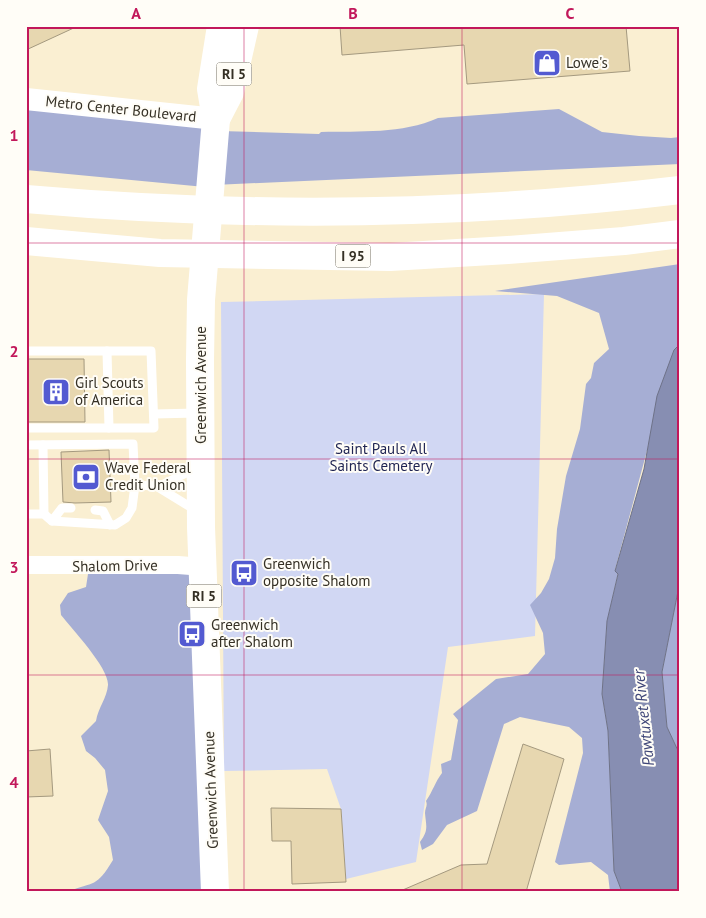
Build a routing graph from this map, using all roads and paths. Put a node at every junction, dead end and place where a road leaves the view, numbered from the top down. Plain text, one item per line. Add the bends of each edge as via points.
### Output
1 (221, 26) edge
2 (245, 26) edge
3 (26, 99) edge
4 (216, 119) junction
5 (680, 190) edge
6 (26, 199) edge
7 (680, 234) edge
8 (26, 241) edge
9 (26, 351) edge
10 (107, 351) junction
11 (200, 413) junction
12 (154, 414) junction
13 (26, 428) edge
14 (109, 428) junction
15 (26, 445) edge
16 (43, 445) junction
17 (201, 466) junction
18 (135, 485) junction
19 (156, 486) junction
20 (71, 508) dead end
21 (95, 510) dead end
22 (26, 514) edge
23 (44, 514) junction
24 (201, 514) junction
25 (52, 522) junction
26 (110, 525) junction
27 (26, 565) edge
28 (204, 567) junction
29 (215, 892) edge

1 - 4 main road, Greenwich Avenue / RI 5 via 211,89
2 - 4 main road, Greenwich Avenue / RI 5 via 230,92
3 - 4 street, Metro Center Boulevard
4 - 11 main road, Greenwich Avenue / RI 5 via 202,300
5 - 6 main road via 542,203 379,211 217,211
7 - 8 main road, I 95 via 624,241 390,257 160,253
9 - 10 lane
10 - 12 lane via 151,351
10 - 14 lane
11 - 12 lane
11 - 17 main road, Greenwich Avenue / RI 5
12 - 14 lane via 154,428
13 - 14 lane
15 - 16 lane
16 - 18 lane via 133,444
16 - 23 lane
17 - 19 lane
17 - 24 main road, Greenwich Avenue / RI 5
18 - 19 lane
18 - 26 lane via 132,508 126,518
19 - 24 lane
20 - 25 lane via 62,508
21 - 26 lane via 103,510
22 - 23 lane
23 - 25 lane
24 - 28 main road, Greenwich Avenue / RI 5
25 - 26 lane
27 - 28 street, Shalom Drive
28 - 29 main road, Greenwich Avenue / RI 5

